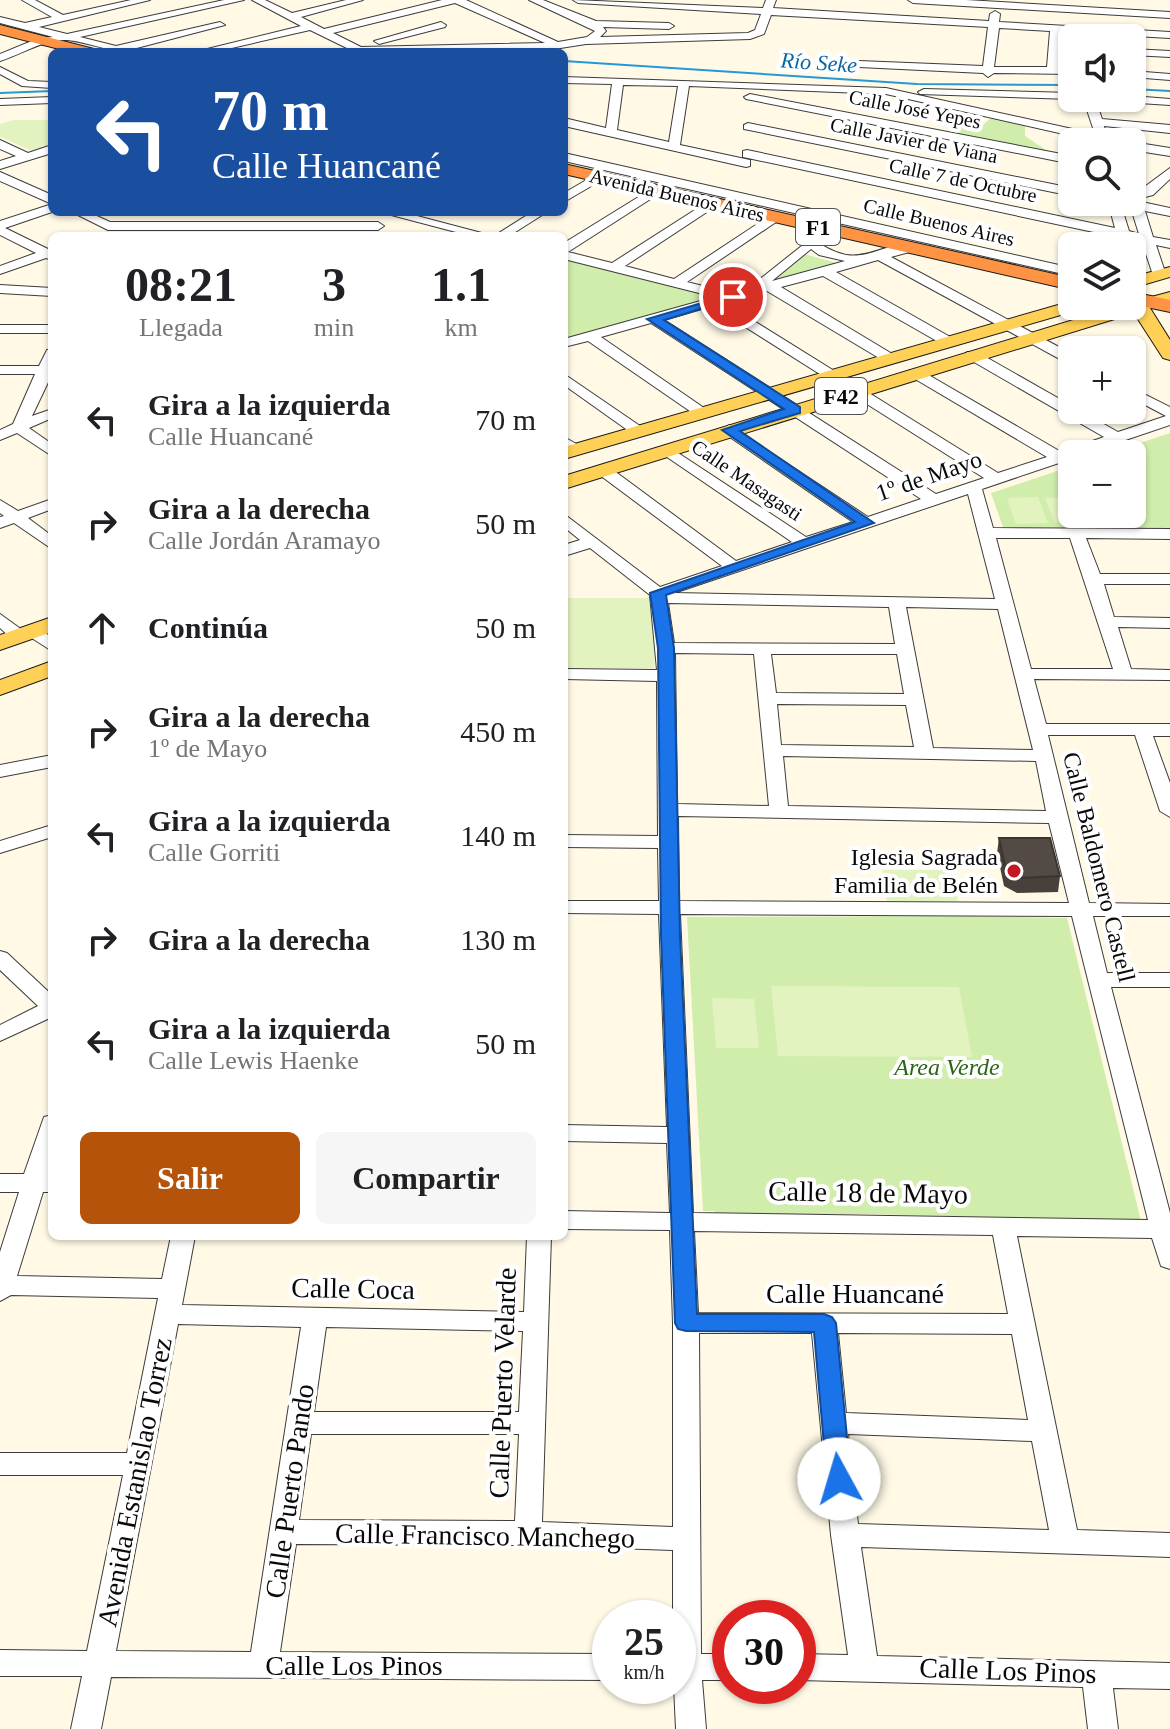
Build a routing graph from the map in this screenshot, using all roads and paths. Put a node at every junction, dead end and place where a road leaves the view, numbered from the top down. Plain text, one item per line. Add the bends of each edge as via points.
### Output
1 (27, 0) edge
2 (100, 0) edge
3 (145, 0) edge
4 (239, 0) edge
5 (358, 0) edge
6 (456, 0) edge
7 (534, 0) edge
8 (578, 0) edge
9 (913, 0) edge
10 (1060, 0) edge
11 (264, 1) edge
12 (961, 1) edge
13 (642, 2) edge
14 (1162, 3) edge
15 (997, 5) junction
16 (770, 6) edge
17 (113, 7) junction
18 (1042, 7) junction
19 (191, 11) junction
20 (409, 12) junction
21 (1118, 12) junction
22 (1170, 15) edge
23 (290, 17) junction
24 (61, 18) junction
25 (0, 20) edge
26 (594, 24) junction
27 (220, 25) junction
28 (993, 25) junction
29 (24, 27) junction
30 (310, 27) junction
31 (1056, 28) joint
32 (0, 29) edge
33 (452, 30) junction
34 (323, 32) junction
35 (760, 32) junction
36 (1146, 35) edge
37 (1170, 35) edge
38 (65, 38) junction
39 (46, 41) junction
40 (249, 41) junction
41 (585, 41) junction
42 (486, 45) junction
43 (554, 46) junction
44 (73, 48) edge
45 (107, 48) edge
46 (132, 48) edge
47 (218, 48) edge
48 (354, 48) edge
49 (361, 48) edge
50 (388, 48) edge
51 (1146, 53) edge
52 (1170, 54) edge
53 (0, 58) edge
54 (859, 64) dead end
55 (0, 70) edge
56 (1052, 70) junction
57 (1058, 70) edge
58 (988, 71) junction
59 (1146, 75) edge
60 (1170, 77) edge
61 (568, 80) edge
62 (618, 81) junction
63 (684, 83) junction
64 (48, 85) edge
65 (750, 91) junction
66 (886, 91) junction
67 (1058, 96) edge
68 (48, 100) edge
69 (1146, 100) edge
70 (0, 102) edge
71 (1170, 102) edge
72 (1094, 112) edge
73 (1097, 122) junction
74 (568, 123) edge
75 (748, 127) junction
76 (1100, 128) edge
77 (1170, 129) edge
78 (1058, 130) edge
79 (611, 132) junction
80 (0, 144) edge
81 (674, 147) junction
82 (1146, 148) edge
83 (48, 150) edge
84 (1170, 152) edge
85 (27, 157) junction
86 (1058, 157) edge
87 (568, 158) edge
88 (0, 165) edge
89 (568, 170) edge
90 (0, 176) edge
91 (1168, 176) edge
92 (599, 178) junction
93 (745, 181) junction
94 (1058, 189) edge
95 (657, 191) junction
96 (1146, 193) edge
97 (568, 196) edge
98 (48, 198) edge
99 (1146, 202) edge
100 (712, 203) junction
101 (48, 210) edge
102 (1170, 212) edge
103 (84, 216) edge
104 (458, 216) edge
105 (534, 216) edge
106 (1140, 216) edge
107 (774, 217) junction
108 (380, 222) edge
109 (443, 224) junction
110 (0, 228) edge
111 (828, 229) junction
112 (106, 231) edge
113 (244, 231) edge
114 (459, 232) edge
115 (507, 232) edge
116 (1073, 232) edge
117 (1147, 239) junction
118 (812, 244) junction
119 (1170, 244) edge
120 (568, 247) edge
121 (908, 248) junction
122 (48, 254) edge
123 (48, 255) edge
124 (568, 256) edge
125 (882, 257) junction
126 (865, 262) junction
127 (613, 268) junction
128 (1058, 268) edge
129 (0, 270) edge
130 (827, 272) junction
131 (1164, 273) edge
132 (1058, 281) edge
133 (676, 283) junction
134 (772, 288) junction
135 (0, 289) edge
136 (48, 292) edge
137 (749, 293) junction
138 (733, 297) junction
139 (1155, 301) edge
140 (714, 302) junction
141 (1058, 310) edge
142 (654, 319) junction
143 (1007, 324) junction
144 (0, 329) edge
145 (48, 329) edge
146 (590, 336) junction
147 (1030, 337) junction
148 (947, 341) junction
149 (568, 342) edge
150 (1058, 352) edge
151 (1170, 354) edge
152 (972, 355) junction
153 (889, 358) junction
154 (0, 370) edge
155 (48, 370) edge
156 (915, 373) junction
157 (831, 375) junction
158 (568, 381) edge
159 (856, 391) junction
160 (769, 393) junction
161 (1146, 404) edge
162 (795, 410) junction
163 (702, 413) junction
164 (48, 414) edge
165 (22, 420) junction
166 (1169, 423) edge
167 (729, 430) junction
168 (638, 431) junction
169 (0, 435) edge
170 (1115, 437) junction
171 (1107, 440) edge
172 (48, 447) edge
173 (568, 448) edge
174 (666, 450) junction
175 (1058, 457) edge
176 (1058, 459) edge
177 (603, 470) junction
178 (996, 478) junction
179 (568, 482) edge
180 (974, 487) junction
181 (934, 500) junction
182 (0, 505) edge
183 (48, 505) edge
184 (8, 520) edge
185 (568, 522) edge
186 (866, 523) junction
187 (987, 533) junction
188 (1076, 533) junction
189 (1170, 534) edge
190 (593, 541) junction
191 (48, 542) edge
192 (805, 544) junction
193 (568, 550) edge
194 (734, 567) junction
195 (1094, 579) junction
196 (1170, 579) edge
197 (659, 596) junction
198 (896, 601) junction
199 (1006, 604) junction
200 (0, 619) edge
201 (1109, 622) junction
202 (1170, 623) edge
203 (26, 633) edge
204 (48, 644) edge
205 (666, 648) junction
206 (762, 649) junction
207 (904, 649) junction
208 (48, 670) edge
209 (568, 674) edge
210 (1024, 674) junction
211 (1124, 675) junction
212 (1170, 675) edge
213 (666, 676) junction
214 (0, 688) edge
215 (767, 698) junction
216 (913, 700) junction
217 (1038, 729) junction
218 (1142, 730) junction
219 (1170, 730) edge
220 (772, 750) junction
221 (924, 752) junction
222 (1045, 756) junction
223 (48, 762) edge
224 (0, 771) edge
225 (1166, 785) edge
226 (669, 810) junction
227 (779, 811) junction
228 (1170, 811) edge
229 (1057, 817) junction
230 (48, 832) edge
231 (568, 841) edge
232 (668, 842) junction
233 (0, 847) edge
234 (568, 907) edge
235 (669, 907) junction
236 (1170, 910) edge
237 (1083, 911) junction
238 (0, 958) edge
239 (1100, 980) junction
240 (1170, 980) edge
241 (48, 1004) edge
242 (48, 1010) edge
243 (0, 1034) edge
244 (568, 1133) edge
245 (677, 1135) junction
246 (48, 1153) edge
247 (0, 1183) edge
248 (44, 1183) edge
249 (682, 1219) junction
250 (568, 1220) edge
251 (1003, 1225) junction
252 (1166, 1229) edge
253 (182, 1240) edge
254 (539, 1240) edge
255 (1170, 1260) edge
256 (1, 1288) edge
257 (170, 1302) junction
258 (315, 1318) junction
259 (537, 1322) junction
260 (686, 1323) junction
261 (824, 1323) junction
262 (1024, 1324) junction
263 (298, 1423) junction
264 (534, 1423) junction
265 (834, 1423) junction
266 (1045, 1431) junction
267 (0, 1464) edge
268 (139, 1464) junction
269 (283, 1532) junction
270 (528, 1533) junction
271 (845, 1535) junction
272 (687, 1539) junction
273 (1065, 1539) junction
274 (1170, 1545) edge
275 (685, 1600) edge
276 (0, 1663) edge
277 (99, 1663) junction
278 (264, 1664) junction
279 (864, 1666) junction
280 (592, 1667) edge
281 (816, 1667) edge
282 (1096, 1672) junction
283 (1170, 1676) edge
284 (687, 1704) edge
285 (86, 1729) edge
286 (691, 1729) edge
287 (1103, 1729) edge

1 - 24 street
2 - 17 street
3 - 17 street
4 - 19 street
5 - 23 street
6 - 20 street
6 - 43 street via 549,39
7 - 26 street
8 - 13 street
9 - 12 street
10 - 18 street
11 - 23 street
12 - 15 street
13 - 16 street
14 - 21 street
15 - 18 street
15 - 28 street
16 - 28 street
16 - 35 street
17 - 24 street
18 - 21 street
19 - 27 street
19 - 38 street
20 - 33 street
20 - 34 street
21 - 22 street
23 - 30 street
24 - 29 street
25 - 29 street
26 - 35 street
26 - 41 street via 601,31
27 - 40 street
27 - 46 street
28 - 31 street
28 - 58 street
29 - 38 street
30 - 34 street
30 - 40 street
31 - 56 street
32 - 39 highway
33 - 42 street
33 - 49 street
34 - 48 street
35 - 41 street
36 - 37 street
38 - 39 street
38 - 45 street
39 - 44 highway
39 - 53 street
40 - 47 street
41 - 43 street
42 - 43 street
42 - 50 street
51 - 52 street
54 - 58 street
55 - 64 street via 26,84
56 - 57 street
56 - 58 street
59 - 60 street
61 - 62 street
62 - 63 street
62 - 79 street
63 - 65 street
63 - 81 street
65 - 66 street
65 - 75 street
65 - 86 street, Calle José Yepes
66 - 67 street
66 - 78 street
68 - 70 street
69 - 71 street
72 - 73 street
73 - 76 street
73 - 77 street
74 - 79 street
75 - 93 street
75 - 94 street, Calle Javier de Viana
79 - 81 street
80 - 85 street
81 - 93 street
82 - 84 street
83 - 85 street
85 - 88 street
87 - 93 street, Calle Buenos Aires
89 - 92 highway, Avenida Buenos Aires / F1
90 - 98 street
91 - 96 street
92 - 95 highway, Avenida Buenos Aires / F1
92 - 97 street
93 - 100 highway, Avenida Buenos Aires / F1
93 - 107 highway, Avenida Buenos Aires / F1
93 - 116 street, Calle 7 de Octubre
93 - 128 street, Calle Buenos Aires
95 - 100 highway, Avenida Buenos Aires / F1
95 - 120 street
99 - 102 street
100 - 127 street
101 - 110 street
103 - 112 street
104 - 109 street
105 - 115 street
106 - 117 street
107 - 111 highway, Avenida Buenos Aires / F1
107 - 133 street
108 - 109 street
108 - 113 street
109 - 114 street
110 - 122 street
111 - 118 street
111 - 121 highway, Avenida Buenos Aires / F1
112 - 113 street
117 - 119 street, Calle 7 de Octubre
117 - 131 street
118 - 126 street
118 - 137 street
121 - 125 street
121 - 132 highway, Avenida Buenos Aires / F1
123 - 129 street
124 - 127 street
125 - 126 street
125 - 143 street
126 - 130 street
127 - 133 street
130 - 134 street
130 - 148 street
131 - 139 main road, F42
133 - 138 street
134 - 137 street
134 - 153 street
135 - 136 street
137 - 138 street
138 - 140 street
139 - 147 main road, F42
139 - 151 main road
140 - 142 street
140 - 157 street
141 - 143 main road, F42
142 - 146 street
142 - 160 street
143 - 147 street
143 - 148 main road, F42
144 - 145 street
146 - 149 street
146 - 163 street
147 - 150 street
147 - 152 main road, F42
148 - 153 main road, F42
152 - 156 main road, F42
152 - 170 street
153 - 157 main road, F42
154 - 155 street
155 - 165 street
156 - 159 main road, F42
156 - 175 street
157 - 160 main road, F42
158 - 168 street
159 - 162 main road, F42
159 - 178 street
160 - 162 street
160 - 163 main road, F42
161 - 166 street
162 - 167 main road, F42
162 - 181 street
163 - 168 main road, F42
164 - 165 street
165 - 169 street
165 - 172 street
166 - 170 street, 1º de Mayo
167 - 174 main road, F42
167 - 186 street
168 - 173 main road, F42
170 - 171 street, 1º de Mayo
174 - 177 main road, F42
174 - 192 street, Calle Masagasti
176 - 178 street, 1º de Mayo
177 - 179 main road, F42
177 - 194 street
178 - 180 street, 1º de Mayo
180 - 181 street, 1º de Mayo
180 - 187 street, Calle Baldomero Castell
181 - 186 street, 1º de Mayo
182 - 184 street
183 - 184 street
184 - 191 street
185 - 190 street
186 - 192 street, 1º de Mayo
187 - 188 street
187 - 199 street, Calle Baldomero Castell
188 - 189 street
188 - 195 street
190 - 193 street
190 - 197 street
192 - 194 street, 1º de Mayo
194 - 197 street, 1º de Mayo
195 - 196 street
195 - 201 street
197 - 198 street
197 - 205 street
198 - 199 street
198 - 207 street
199 - 210 street, Calle Baldomero Castell
200 - 203 street
201 - 202 street
201 - 211 street
203 - 204 street
205 - 206 street
205 - 213 street
206 - 207 street
206 - 215 street
207 - 216 street
208 - 214 main road
209 - 213 street
210 - 211 street
210 - 217 street, Calle Baldomero Castell
211 - 212 street
213 - 226 street
215 - 216 street
215 - 220 street
216 - 221 street
217 - 218 street
217 - 222 street, Calle Baldomero Castell
218 - 219 street
218 - 225 street
220 - 221 street
220 - 227 street
221 - 222 street
222 - 229 street, Calle Baldomero Castell
223 - 224 street
225 - 228 street
226 - 227 street
226 - 232 street
227 - 229 street
229 - 237 street, Calle Baldomero Castell
230 - 233 street
231 - 232 street
232 - 235 street
234 - 235 street
235 - 237 street
235 - 245 street
236 - 237 street
237 - 239 street, Calle Baldomero Castell
238 - 241 street
239 - 240 street
239 - 252 street, Calle Baldomero Castell
242 - 243 street
244 - 245 street
245 - 249 street
246 - 248 street
247 - 248 street
248 - 256 street
249 - 250 street, Calle 18 de Mayo
249 - 251 street, Calle 18 de Mayo
249 - 260 street
251 - 252 street, Calle 18 de Mayo
251 - 262 street
252 - 255 street, Calle Baldomero Castell
253 - 257 street, Avenida Estanislao Torrez
254 - 259 street, Calle Puerto Velarde
256 - 257 street, Calle Coca
257 - 258 street, Calle Coca
257 - 268 street, Avenida Estanislao Torrez
258 - 259 street, Calle Coca
258 - 263 street, Calle Puerto Pando
259 - 264 street, Calle Puerto Velarde
260 - 261 street, Calle Huancané
260 - 272 street
261 - 262 street, Calle Huancané
261 - 265 street
262 - 266 street
263 - 264 street
263 - 269 street, Calle Puerto Pando
264 - 270 street, Calle Puerto Velarde
265 - 266 street
265 - 271 street
266 - 273 street
267 - 268 street
268 - 277 street, Avenida Estanislao Torrez
269 - 270 street, Calle Francisco Manchego
269 - 278 street, Calle Puerto Pando
270 - 272 street, Calle Francisco Manchego
271 - 273 street
271 - 279 street
272 - 275 street
273 - 274 street
276 - 277 street, Calle Los Pinos
277 - 278 street, Calle Los Pinos
277 - 285 street, Avenida Estanislao Torrez
278 - 280 street, Calle Los Pinos
279 - 281 street, Calle Los Pinos
279 - 282 street, Calle Los Pinos
282 - 283 street, Calle Los Pinos
282 - 287 street
284 - 286 street

